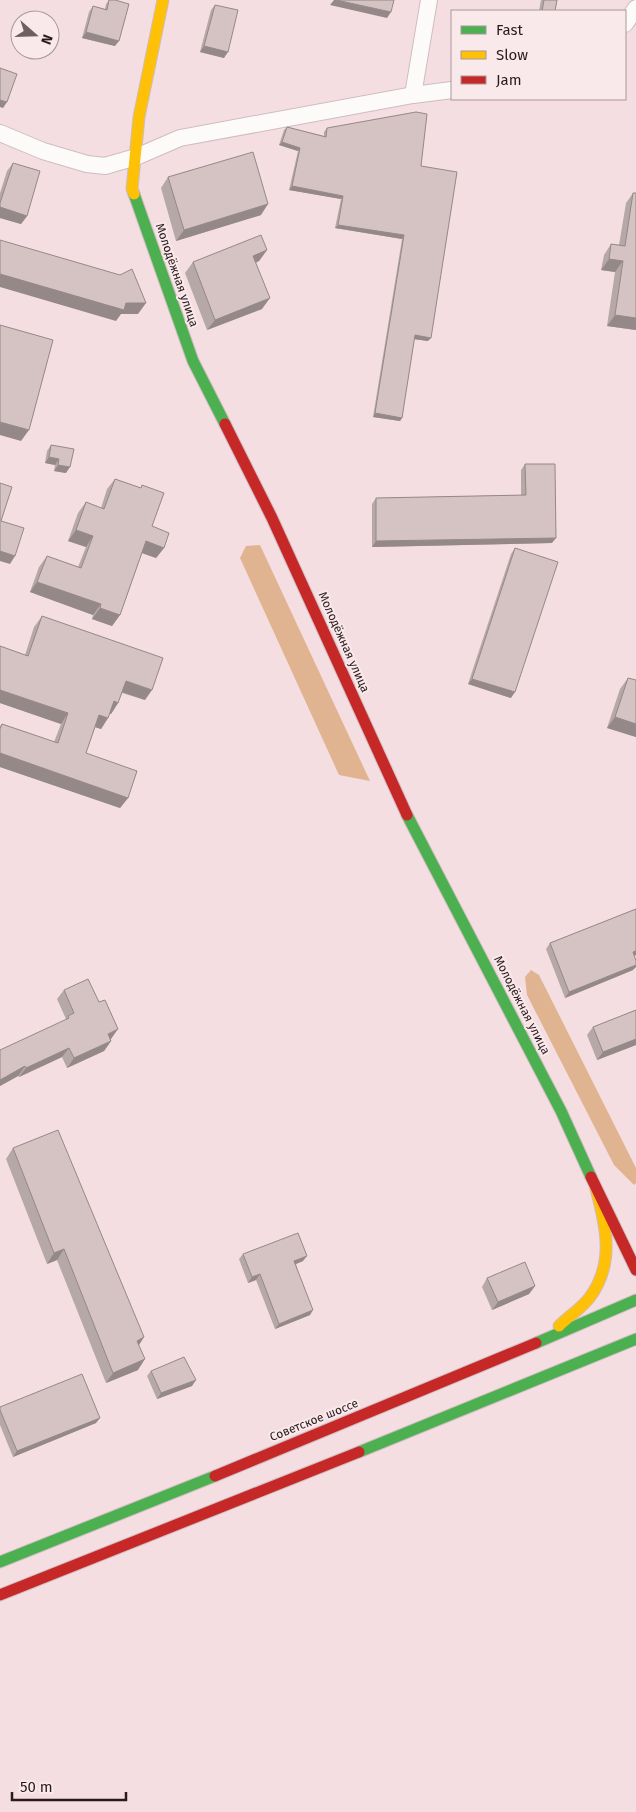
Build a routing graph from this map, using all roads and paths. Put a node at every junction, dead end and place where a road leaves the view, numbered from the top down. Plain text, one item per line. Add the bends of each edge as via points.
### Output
1 (163, 0) edge
2 (429, 0) edge
3 (636, 8) edge
4 (626, 23) edge
5 (451, 90) edge
6 (413, 95) junction
7 (0, 134) edge
8 (136, 157) junction
9 (596, 1189) junction
10 (636, 1270) edge
11 (636, 1300) edge
12 (546, 1339) junction
13 (636, 1339) edge
14 (0, 1562) edge
15 (0, 1596) edge

1 - 8 main road, Молодёжная улица via 139,117
2 - 6 street
3 - 4 street
5 - 6 street
6 - 8 street via 180,138
7 - 8 street via 87,164 105,166
8 - 9 main road, Молодёжная улица via 132,189 193,361 272,518 409,819 561,1111
9 - 10 main road, Молодёжная улица
9 - 12 main road via 608,1237 608,1258 602,1279 590,1297
11 - 12 main road, Советское шоссе
12 - 14 main road, Советское шоссе
13 - 15 main road

